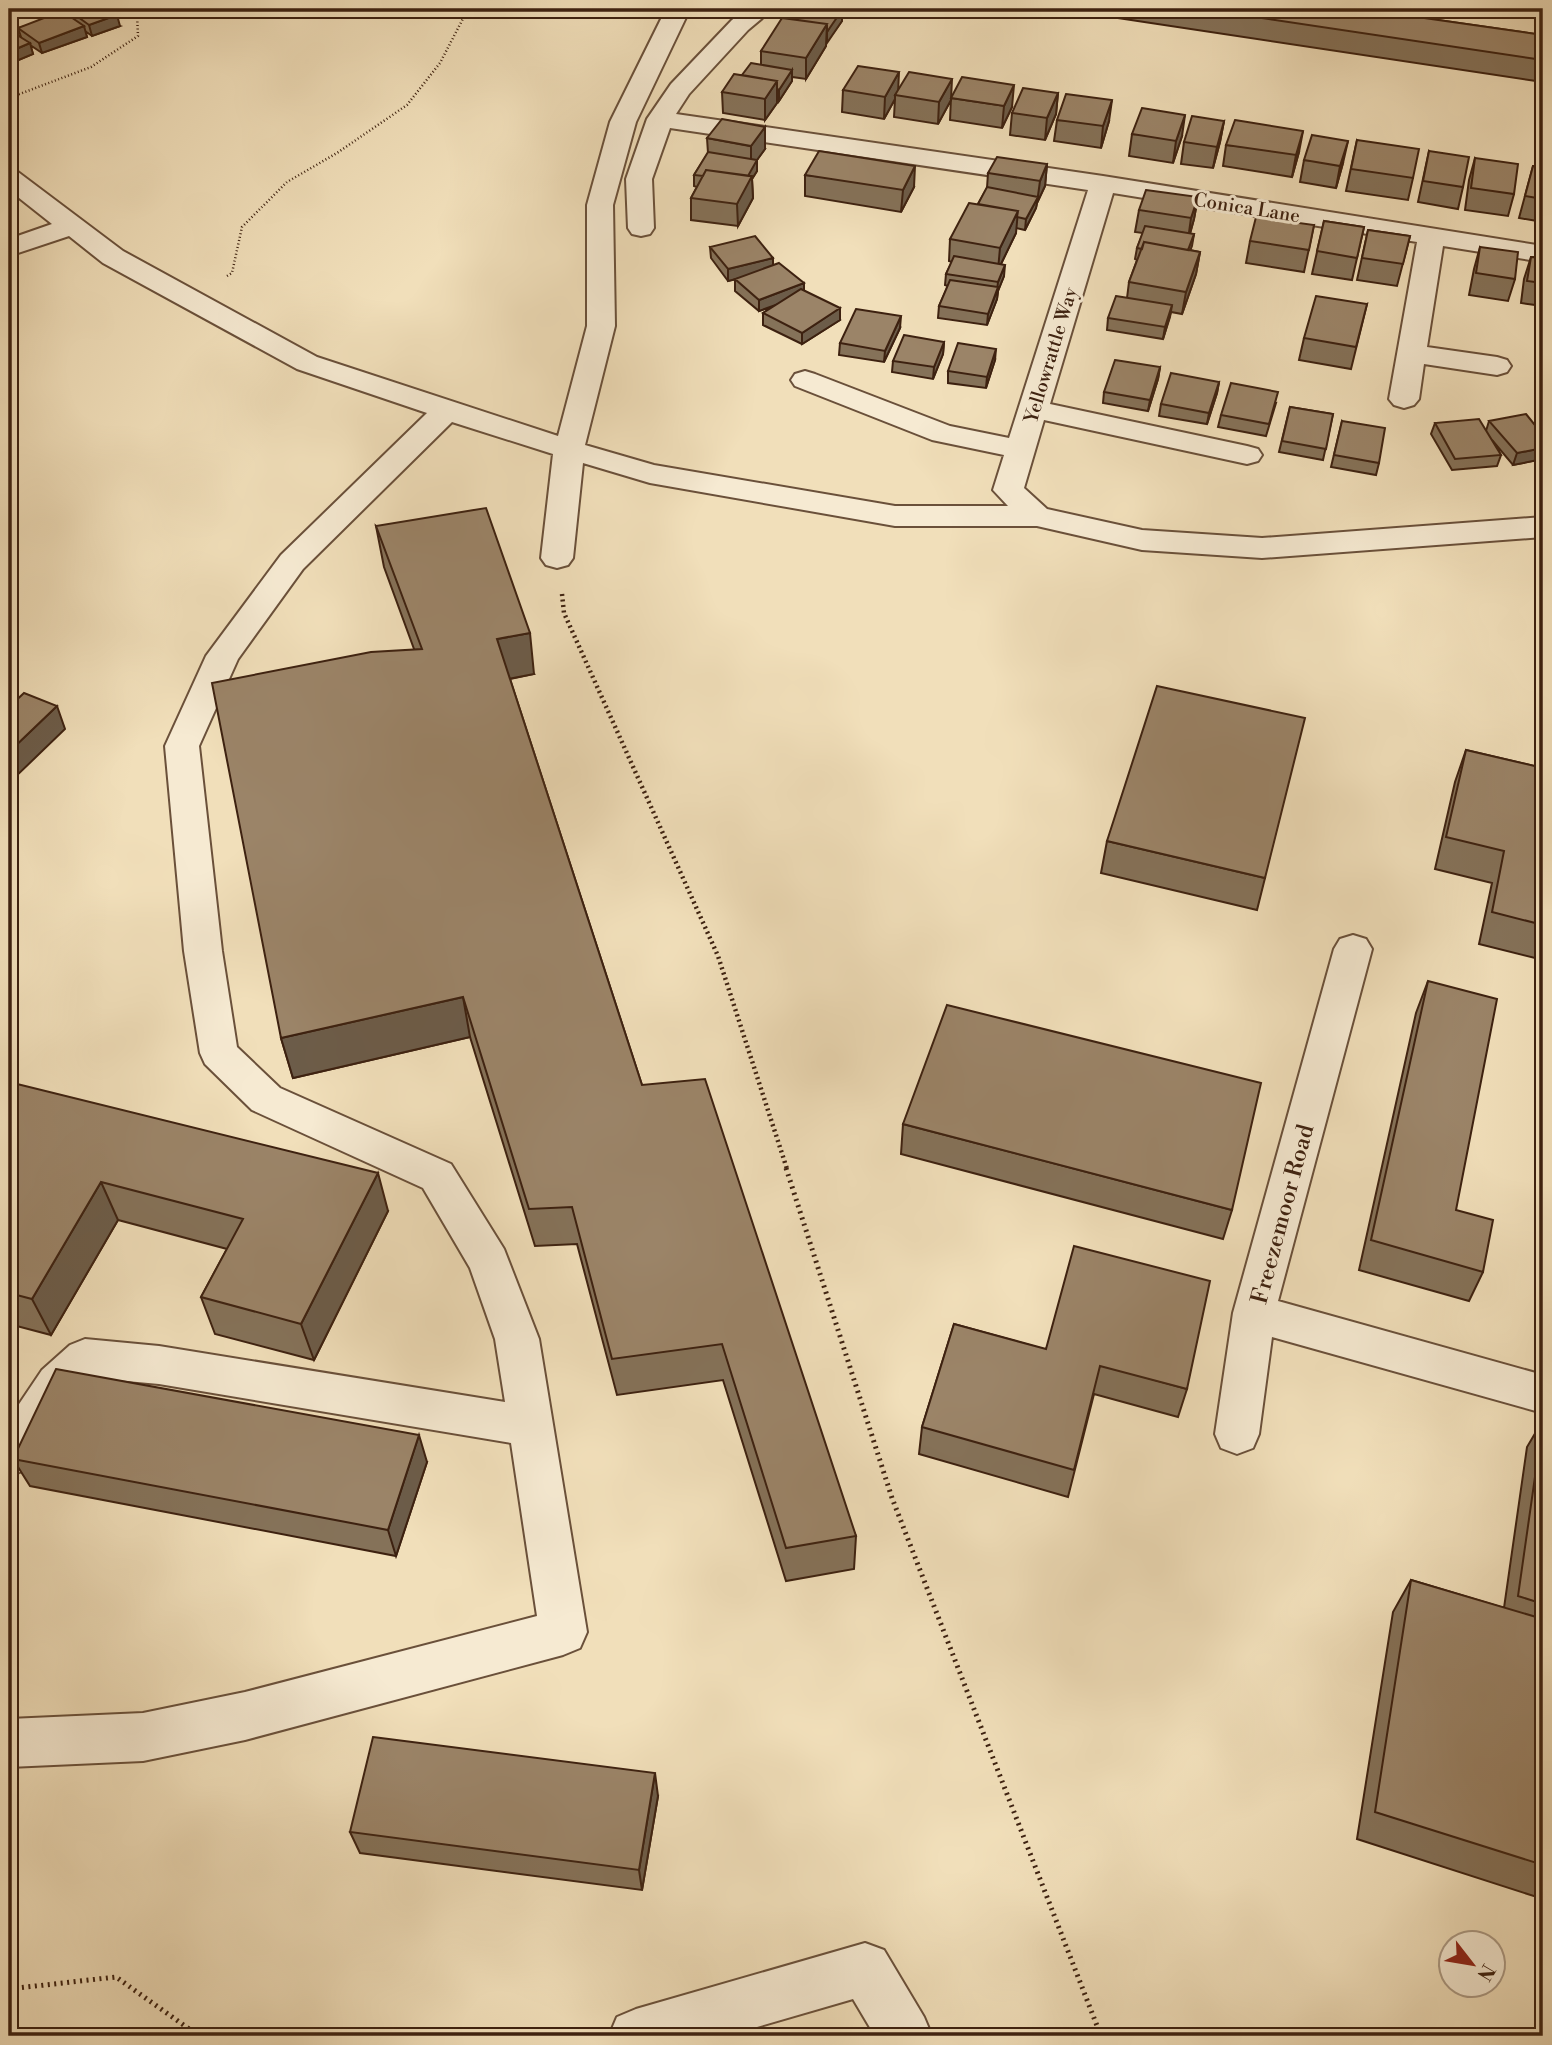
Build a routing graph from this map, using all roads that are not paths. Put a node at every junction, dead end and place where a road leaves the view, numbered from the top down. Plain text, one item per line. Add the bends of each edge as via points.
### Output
1 (678, 9) edge
2 (761, 9) edge
3 (660, 119) junction
4 (9, 178) edge
5 (1103, 184) junction
6 (72, 226) junction
7 (641, 228) dead end
8 (1431, 236) junction
9 (9, 248) edge
10 (1543, 254) edge
11 (1412, 354) junction
12 (1497, 366) dead end
13 (805, 380) dead end
14 (1404, 399) dead end
15 (1034, 408) junction
16 (447, 410) junction
17 (1021, 449) junction
18 (569, 450) junction
19 (1247, 455) dead end
20 (1037, 516) junction
21 (1543, 527) edge
22 (557, 558) road end
23 (1353, 949) dead end
24 (1254, 1312) junction
25 (1543, 1394) edge
26 (531, 1426) junction
27 (1237, 1434) dead end
28 (9, 1456) edge
29 (9, 1743) edge
30 (636, 2036) edge
31 (905, 2036) edge

1 - 18 street via 623,122 600,205 601,326
2 - 3 street via 680,89
3 - 5 street, Conica Lane
3 - 7 street via 639,179
4 - 6 street
5 - 8 street, Conica Lane
5 - 15 street, Yellowrattle Way
6 - 9 street
6 - 16 street via 113,257 307,363
8 - 10 street, Conica Lane
8 - 11 street
11 - 12 street
11 - 14 street
13 - 17 street via 943,434
15 - 17 street, Yellowrattle Way
15 - 19 street
16 - 18 street
16 - 26 street via 292,562 223,656 183,746 203,951 219,1054 266,1099 437,1176 489,1262 517,1339
17 - 20 street, Yellowrattle Way via 1008,490
18 - 20 street via 650,474 895,516
18 - 22 street
20 - 21 street via 1142,540 1262,548
23 - 24 street, Freezemoor Road
24 - 25 street, Freezemoor Road
24 - 27 street
26 - 28 street via 159,1364 85,1358 58,1384
26 - 29 street via 563,1632 245,1716 143,1737
30 - 31 street via 865,1969

